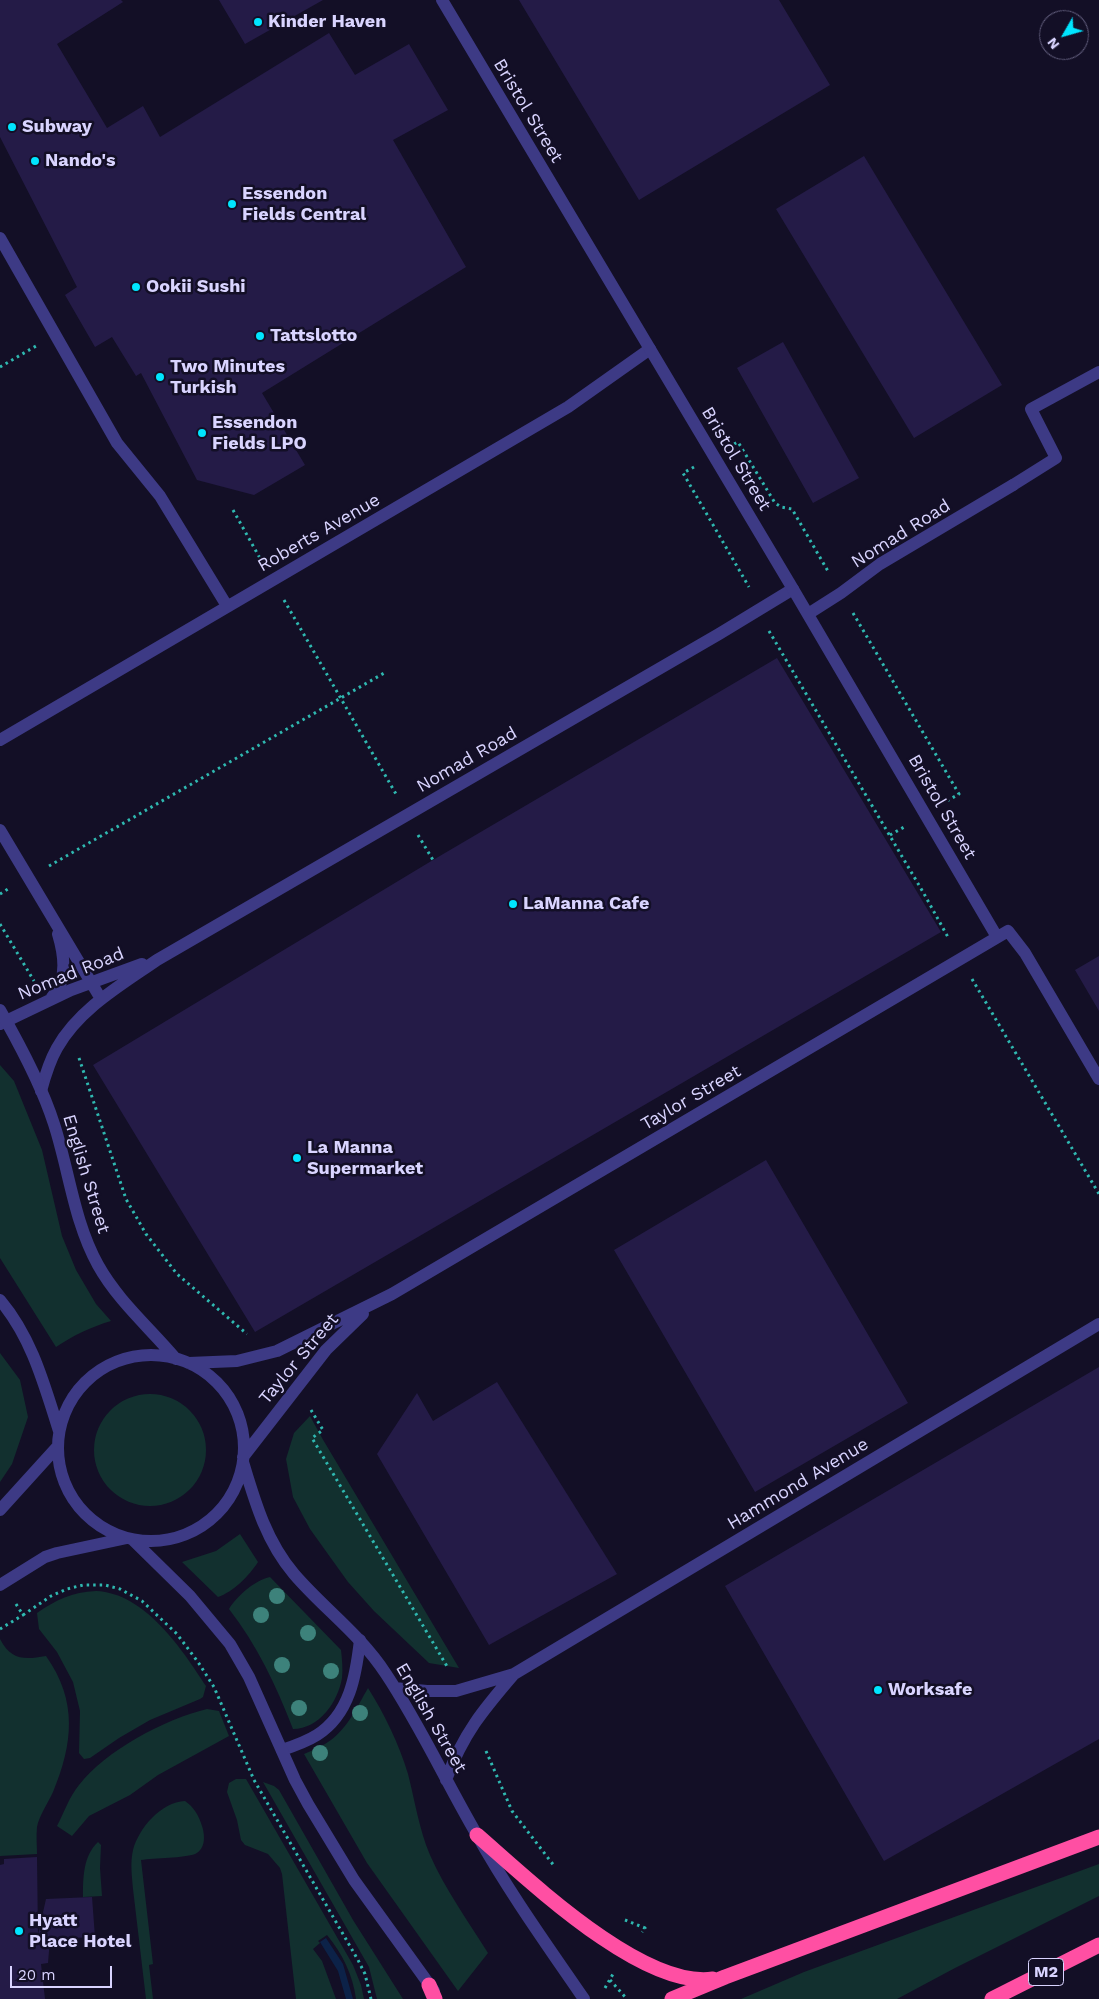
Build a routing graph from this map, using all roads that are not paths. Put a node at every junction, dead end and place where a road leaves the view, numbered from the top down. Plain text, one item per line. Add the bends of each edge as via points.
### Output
1 (442, 0) edge
2 (0, 238) edge
3 (650, 349) junction
4 (1099, 372) edge
5 (793, 589) junction
6 (227, 606) junction
7 (808, 614) junction
8 (0, 740) edge
9 (0, 830) edge
10 (53, 919) junction
11 (1003, 934) junction
12 (156, 960) junction
13 (90, 982) junction
14 (101, 999) junction
15 (48, 1000) junction
16 (2, 1018) edge
17 (1099, 1079) edge
18 (41, 1091) junction
19 (392, 1294) junction
20 (2, 1301) edge
21 (1099, 1324) edge
22 (176, 1359) junction
23 (189, 1363) junction
24 (59, 1431) junction
25 (58, 1446) junction
26 (243, 1460) junction
27 (0, 1510) edge
28 (130, 1538) junction
29 (1, 1584) edge
30 (360, 1640) junction
31 (514, 1674) junction
32 (395, 1688) junction
33 (282, 1750) junction
34 (446, 1780) junction
35 (477, 1835) junction
36 (1099, 1837) edge
37 (1099, 1945) edge
38 (725, 1977) junction
39 (432, 1992) edge
40 (440, 1999) edge
41 (584, 1999) edge
42 (672, 1999) edge
43 (992, 1999) edge

1 - 3 street, Bristol Street
2 - 6 street via 117,443 160,496
3 - 5 street, Bristol Street
3 - 6 street, Roberts Avenue via 568,407
4 - 7 street, Nomad Road via 1031,409 1056,458 880,564
5 - 7 street, Bristol Street
5 - 12 street, Nomad Road
6 - 8 street, Roberts Avenue
7 - 11 street, Bristol Street
9 - 10 street
10 - 13 street
10 - 15 street via 62,952 63,973 59,988
11 - 17 street, Bristol Street via 1025,952
11 - 19 street, Taylor Street
12 - 13 street, Nomad Road
12 - 14 street, Nomad Road
13 - 14 street
13 - 15 street, Nomad Road
14 - 18 street, Nomad Road via 66,1034 50,1062
15 - 16 street, Nomad Road
16 - 18 street, English Street
18 - 22 street, English Street via 54,1122 78,1218 98,1265
19 - 23 street, Taylor Street via 278,1352 237,1361
19 - 26 street, Taylor Street via 340,1335
20 - 24 street via 40,1368
21 - 31 street, Hammond Avenue
22 - 23 street
22 - 24 street via 134,1356 107,1365 76,1392
23 - 26 street via 213,1379 231,1401 241,1428
24 - 25 street
25 - 27 street
25 - 28 street via 62,1476 76,1504 99,1525
26 - 28 street via 230,1497 204,1524 170,1539 145,1541
26 - 30 street, English Street via 262,1521 279,1553 300,1581
28 - 29 street via 57,1553
28 - 33 street via 190,1596 230,1644 249,1677
30 - 32 street, English Street
30 - 33 street via 355,1678 344,1706 330,1725 316,1736
31 - 32 street, Hammond Avenue via 456,1691
31 - 34 street, Hammond Avenue via 474,1722
32 - 34 street, English Street
33 - 39 street via 308,1804 354,1880
34 - 35 street, English Street
35 - 38 highway via 592,1931 638,1960 662,1972 690,1979
35 - 41 street, English Street via 520,1907
36 - 38 highway
37 - 43 highway, M2
38 - 42 highway
39 - 40 street

